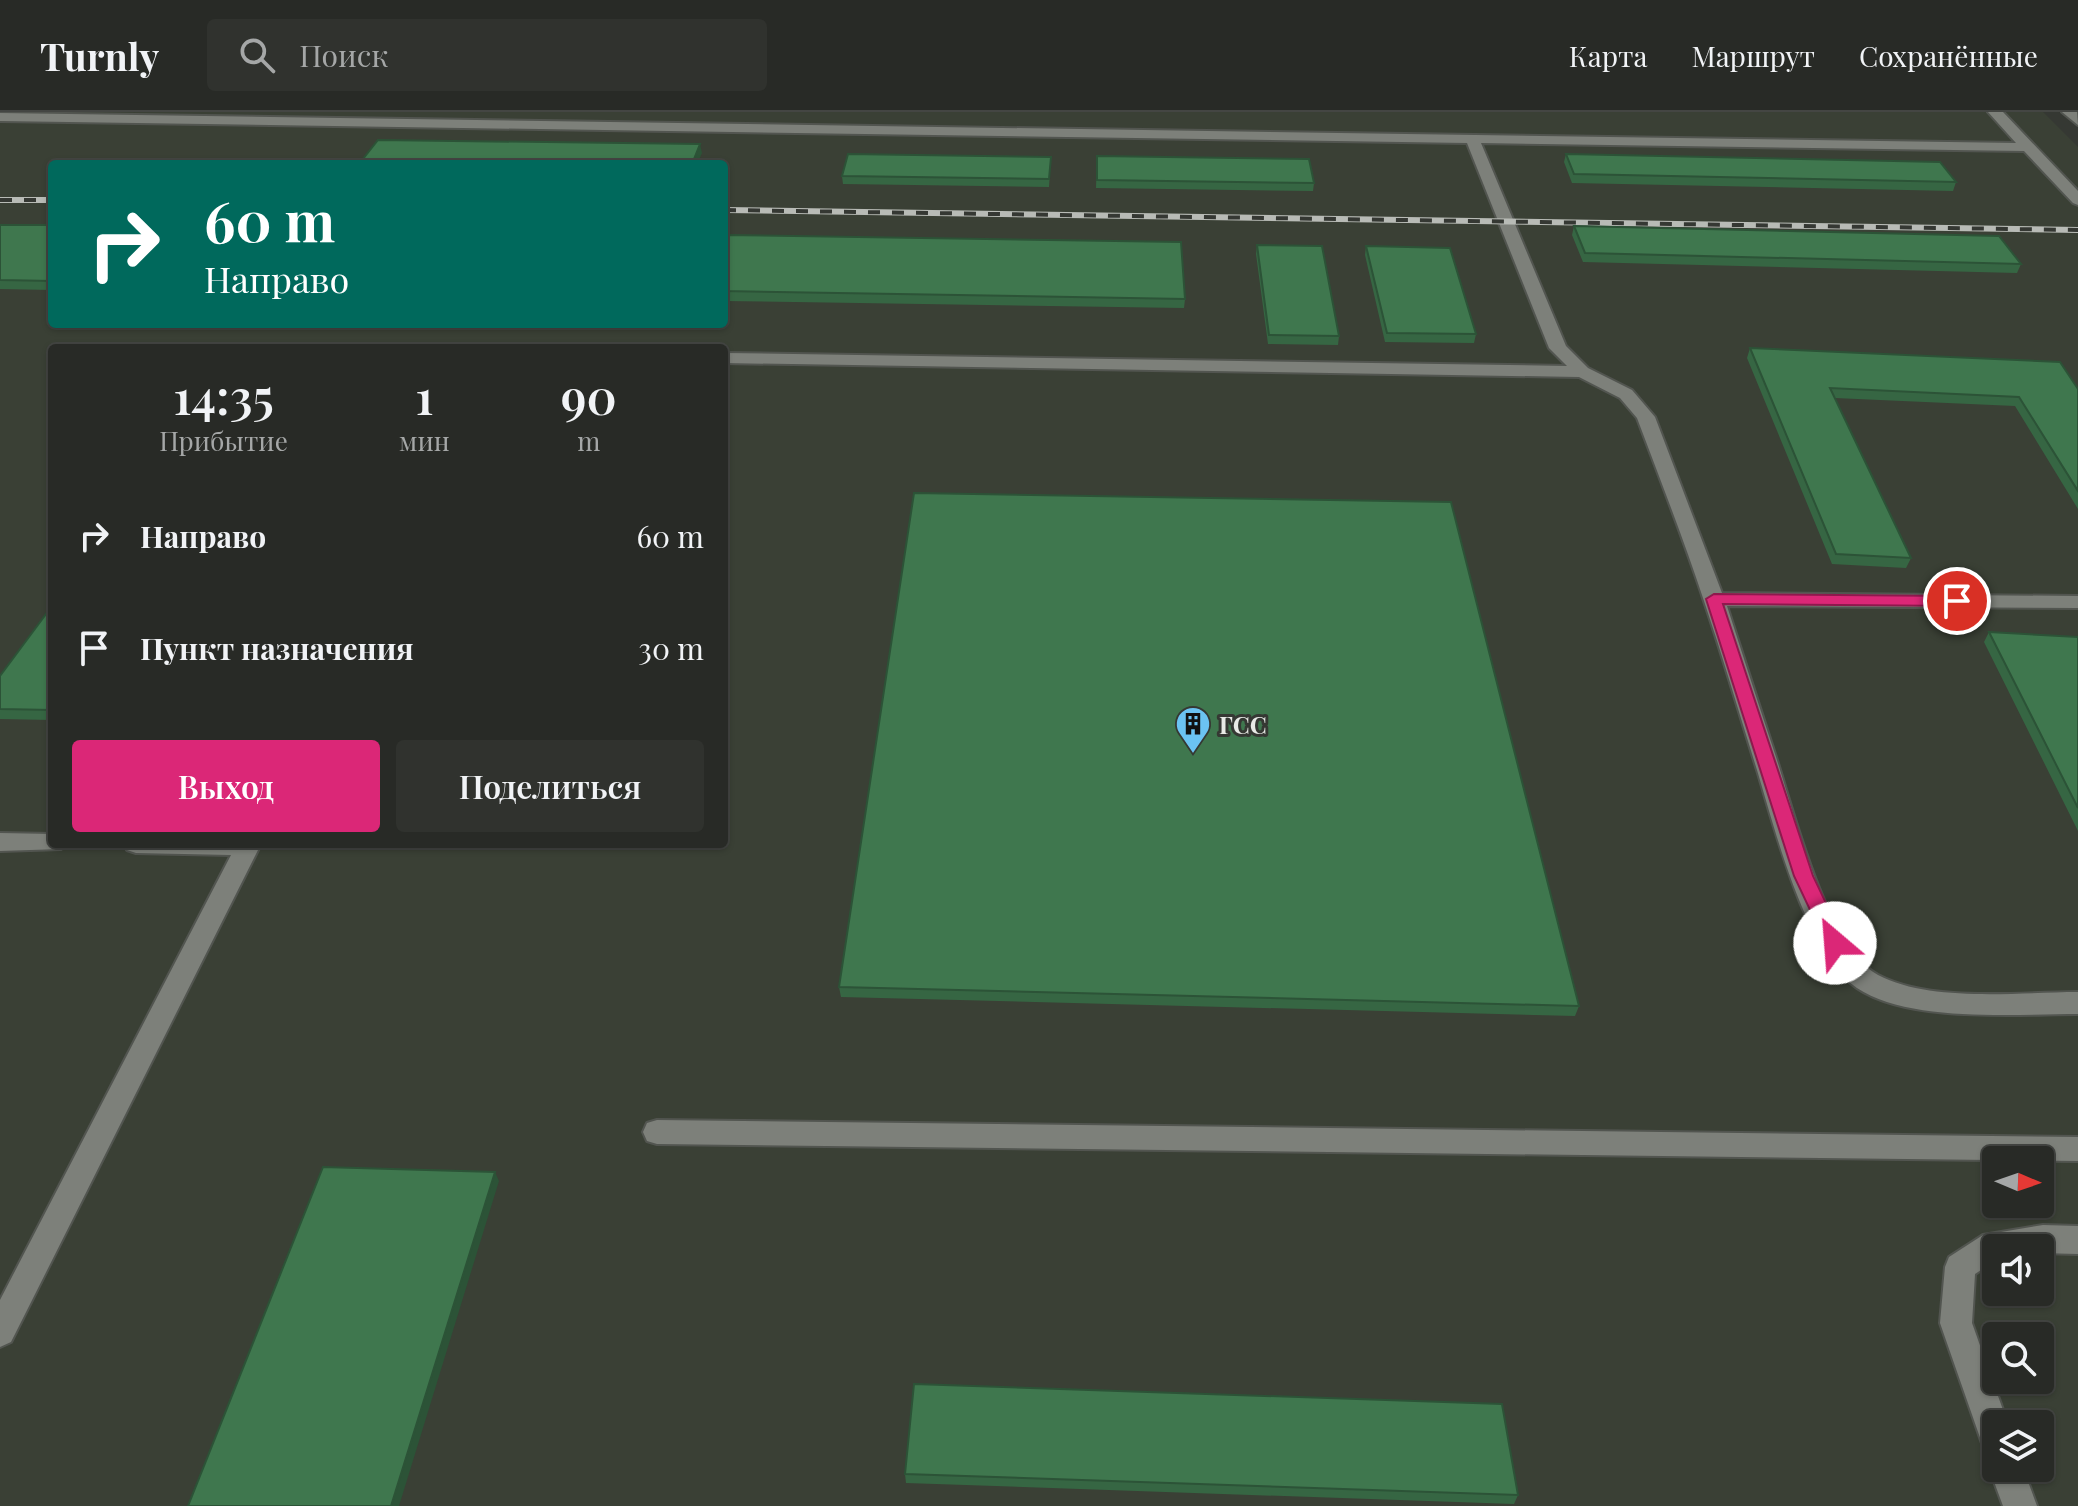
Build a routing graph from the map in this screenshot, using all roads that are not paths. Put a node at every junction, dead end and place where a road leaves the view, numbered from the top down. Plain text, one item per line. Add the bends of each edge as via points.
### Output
1 (1995, 112) edge
2 (2069, 112) edge
3 (0, 117) edge
4 (304, 117) edge
5 (2078, 121) edge
6 (1472, 138) junction
7 (2028, 147) junction
8 (2078, 200) edge
9 (728, 358) edge
10 (1582, 372) junction
11 (1714, 599) junction
12 (2078, 602) edge
13 (0, 842) edge
14 (48, 843) edge
15 (246, 848) edge
16 (2078, 1003) edge
17 (657, 1132) dead end
18 (2078, 1149) edge
19 (2078, 1240) edge
20 (0, 1332) edge
21 (1986, 1410) edge
22 (2011, 1482) edge
23 (2020, 1506) edge

1 - 7 street
2 - 5 street
3 - 4 street
4 - 6 street via 1250,129
6 - 7 street
6 - 10 street via 1558,348
7 - 8 street
9 - 10 street
10 - 11 street via 1626,394 1646,417
11 - 12 street
11 - 16 street via 1803,876 1844,959 1865,980 1926,1000
13 - 14 street
15 - 20 street
17 - 18 street
19 - 21 street via 1994,1245 1960,1267 1956,1323
22 - 23 street

